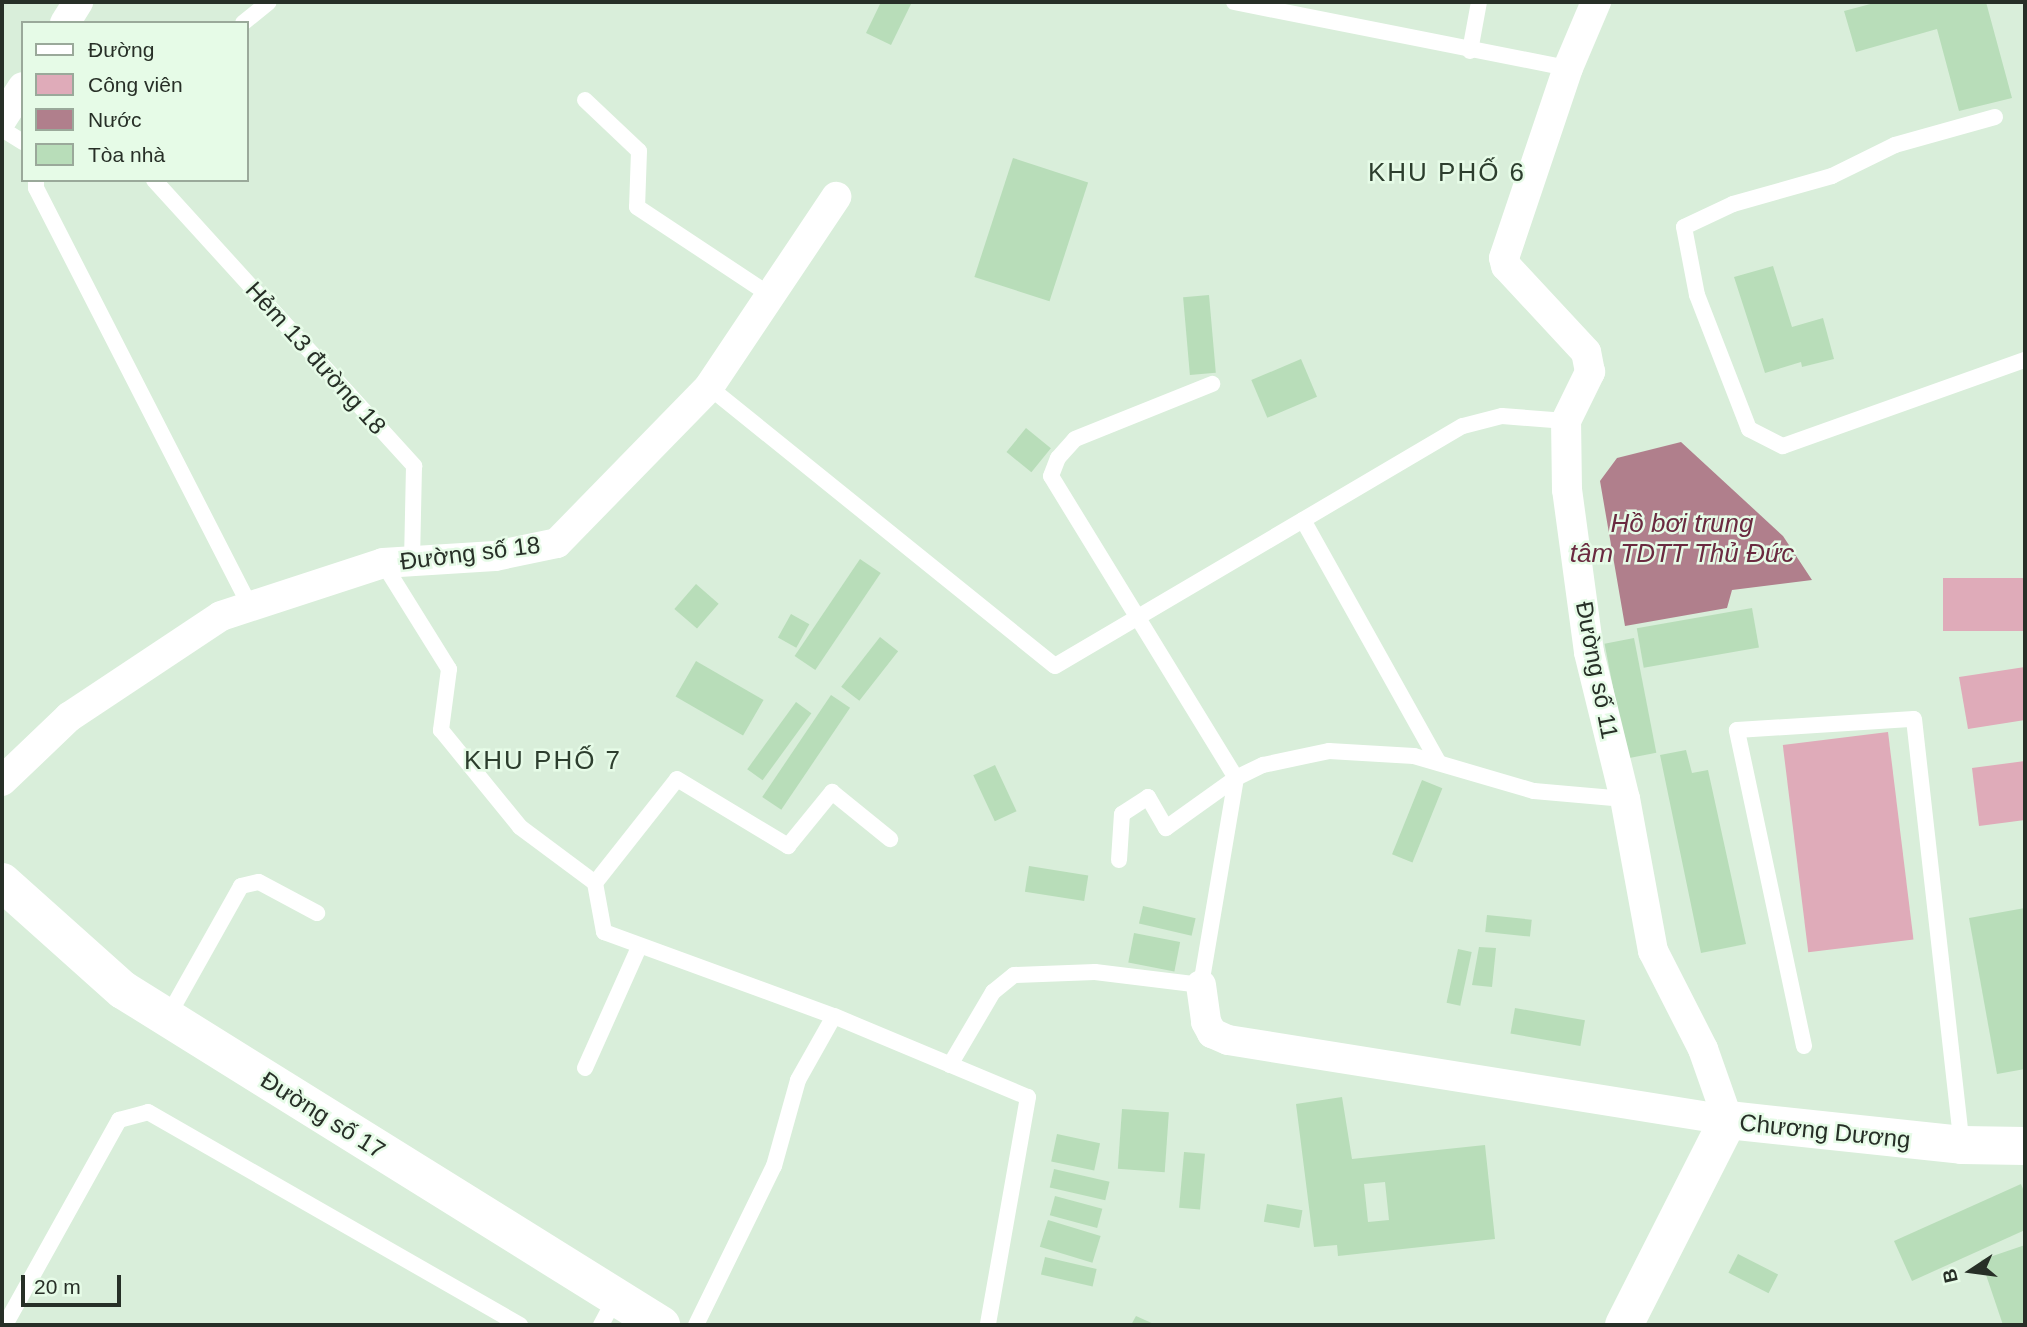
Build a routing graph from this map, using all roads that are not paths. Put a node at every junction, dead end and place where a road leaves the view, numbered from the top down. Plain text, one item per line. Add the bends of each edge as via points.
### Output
1 (78, 2) edge
2 (269, 2) edge
3 (1234, 2) edge
4 (1479, 2) edge
5 (1596, 2) edge
6 (66, 21) edge
7 (245, 21) edge
8 (1470, 51) junction
9 (1568, 68) junction
10 (21, 90) edge
11 (585, 100) dead end
12 (1995, 117) dead end
13 (2, 119) edge
14 (2, 129) edge
15 (21, 141) edge
16 (36, 182) edge
17 (156, 182) edge
18 (836, 197) dead end
19 (770, 295) junction
20 (2025, 360) edge
21 (1212, 384) dead end
22 (709, 387) junction
23 (1566, 421) junction
24 (1303, 520) junction
25 (412, 561) junction
26 (383, 563) junction
27 (250, 607) junction
28 (1137, 620) junction
29 (1439, 763) junction
30 (1236, 778) junction
31 (2, 781) edge
32 (1625, 799) junction
33 (890, 839) dead end
34 (1119, 860) dead end
35 (2, 883) edge
36 (595, 883) junction
37 (317, 913) dead end
38 (639, 947) junction
39 (1201, 985) junction
40 (834, 1016) junction
41 (167, 1018) junction
42 (1804, 1046) dead end
43 (950, 1065) junction
44 (586, 1068) dead end
45 (1728, 1120) junction
46 (1962, 1145) junction
47 (2025, 1146) edge
48 (608, 1311) edge
49 (5, 1325) edge
50 (520, 1325) edge
51 (661, 1325) edge
52 (696, 1325) edge
53 (988, 1325) edge
54 (1624, 1325) edge

1 - 6 street
2 - 7 lane
3 - 8 lane
4 - 8 lane
5 - 9 street, Đường số 11
8 - 9 lane
9 - 23 street, Đường số 11 via 1504,258 1506,266 1586,352 1590,372
10 - 13 street
11 - 19 lane via 639,151 637,207
12 - 20 lane via 1895,145 1832,176 1733,204 1684,228 1697,295 1749,429 1783,446
14 - 15 lane
16 - 27 lane
17 - 25 lane, Hẻm 13 đường 18 via 414,466
18 - 19 street, Đường số 18
19 - 22 street, Đường số 18
21 - 28 lane via 1075,439 1058,458 1051,476
22 - 25 street, Đường số 18 via 557,543 495,555
22 - 28 lane via 1055,666
23 - 24 lane via 1502,416 1463,426
23 - 32 street, Đường số 11 via 1567,490 1589,652
24 - 28 lane
24 - 29 lane
25 - 26 street, Đường số 18
26 - 27 street, Đường số 18
26 - 36 lane via 449,669 441,730 520,827
27 - 31 street, Đường số 18 via 221,616 69,717
28 - 30 lane
29 - 30 lane via 1414,756 1329,751 1263,765
29 - 32 lane via 1535,791
30 - 34 lane via 1166,828 1147,797 1122,814
30 - 39 lane
32 - 45 street, Đường số 11 via 1653,951 1703,1049
33 - 36 lane via 832,792 788,846 677,779
35 - 41 street, Đường số 17 via 122,990
36 - 38 lane via 604,932
37 - 41 lane via 259,882 240,886
38 - 40 lane
38 - 44 lane
39 - 43 lane via 1095,972 1014,975 993,992
39 - 45 street via 1206,1022 1212,1033 1228,1040
40 - 43 lane
40 - 52 lane via 798,1080 774,1166
41 - 48 street, Đường số 17
42 - 46 lane via 1737,730 1913,719
43 - 53 lane via 1028,1097
45 - 46 street, Chương Dương
45 - 54 street, Chương Dương
46 - 47 street, Chương Dương
48 - 51 street, Đường số 17
49 - 50 lane via 119,1120 148,1112

